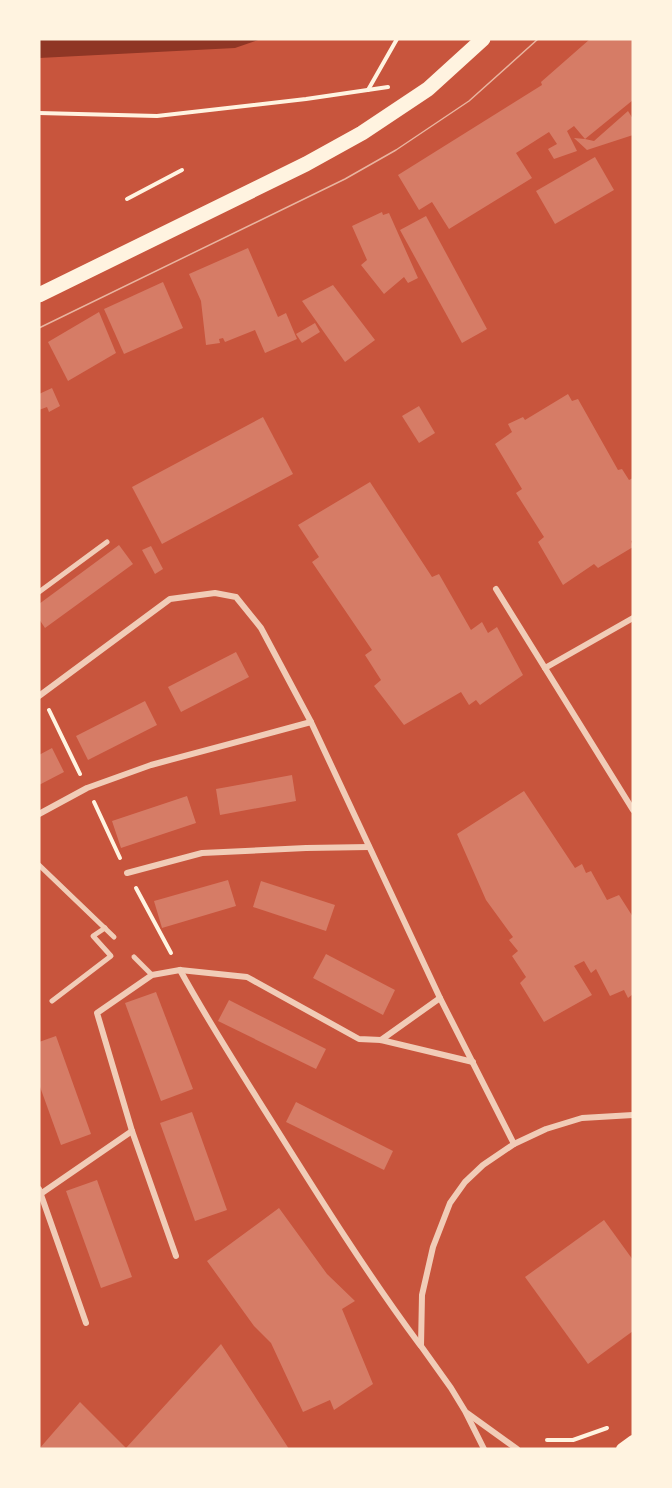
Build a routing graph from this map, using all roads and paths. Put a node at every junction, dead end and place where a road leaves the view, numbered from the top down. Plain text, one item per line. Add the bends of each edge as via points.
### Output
1 (397, 39) edge
2 (483, 39) edge
3 (390, 86) dead end
4 (368, 90) junction
5 (39, 113) edge
6 (182, 170) dead end
7 (127, 199) dead end
8 (39, 295) edge
9 (107, 542) dead end
10 (496, 590) dead end
11 (39, 592) edge
12 (633, 618) edge
13 (545, 668) junction
14 (40, 695) edge
15 (311, 722) junction
16 (87, 789) junction
17 (633, 810) edge
18 (39, 814) edge
19 (369, 847) junction
20 (39, 865) edge
21 (128, 873) junction
22 (105, 928) junction
23 (114, 937) dead end
24 (134, 957) dead end
25 (180, 970) junction
26 (152, 975) junction
27 (440, 998) junction
28 (52, 1000) dead end
29 (381, 1040) junction
30 (473, 1062) junction
31 (633, 1115) edge
32 (132, 1131) junction
33 (514, 1144) junction
34 (40, 1192) edge
35 (176, 1256) dead end
36 (86, 1323) dead end
37 (421, 1346) junction
38 (465, 1411) junction
39 (607, 1428) dead end
40 (547, 1440) dead end
41 (633, 1441) edge
42 (484, 1449) edge
43 (517, 1449) edge
44 (622, 1449) edge

1 - 4 path
2 - 8 main road via 428,89 362,133
3 - 4 path
4 - 5 path via 157,116
6 - 7 path
9 - 11 street
10 - 13 street
12 - 13 street
13 - 17 street
14 - 15 street via 170,599 214,593 236,597 261,628
14 - 16 path
15 - 16 street via 151,765
15 - 19 street
16 - 18 street
16 - 21 path
19 - 21 street via 202,853
19 - 27 street
20 - 22 street
21 - 25 path
22 - 23 street
22 - 28 street via 93,936 111,956
24 - 26 street
25 - 26 street
25 - 29 street via 247,977 359,1039
25 - 37 street via 306,1176
26 - 32 street via 97,1013
27 - 29 street
27 - 30 street
29 - 30 street
30 - 33 street
31 - 33 street via 582,1118
32 - 34 street
32 - 35 street
33 - 37 street via 483,1165 450,1203 433,1247 422,1295
34 - 36 street
37 - 38 street
38 - 42 street
38 - 43 street
39 - 40 path via 573,1440
41 - 44 main road

